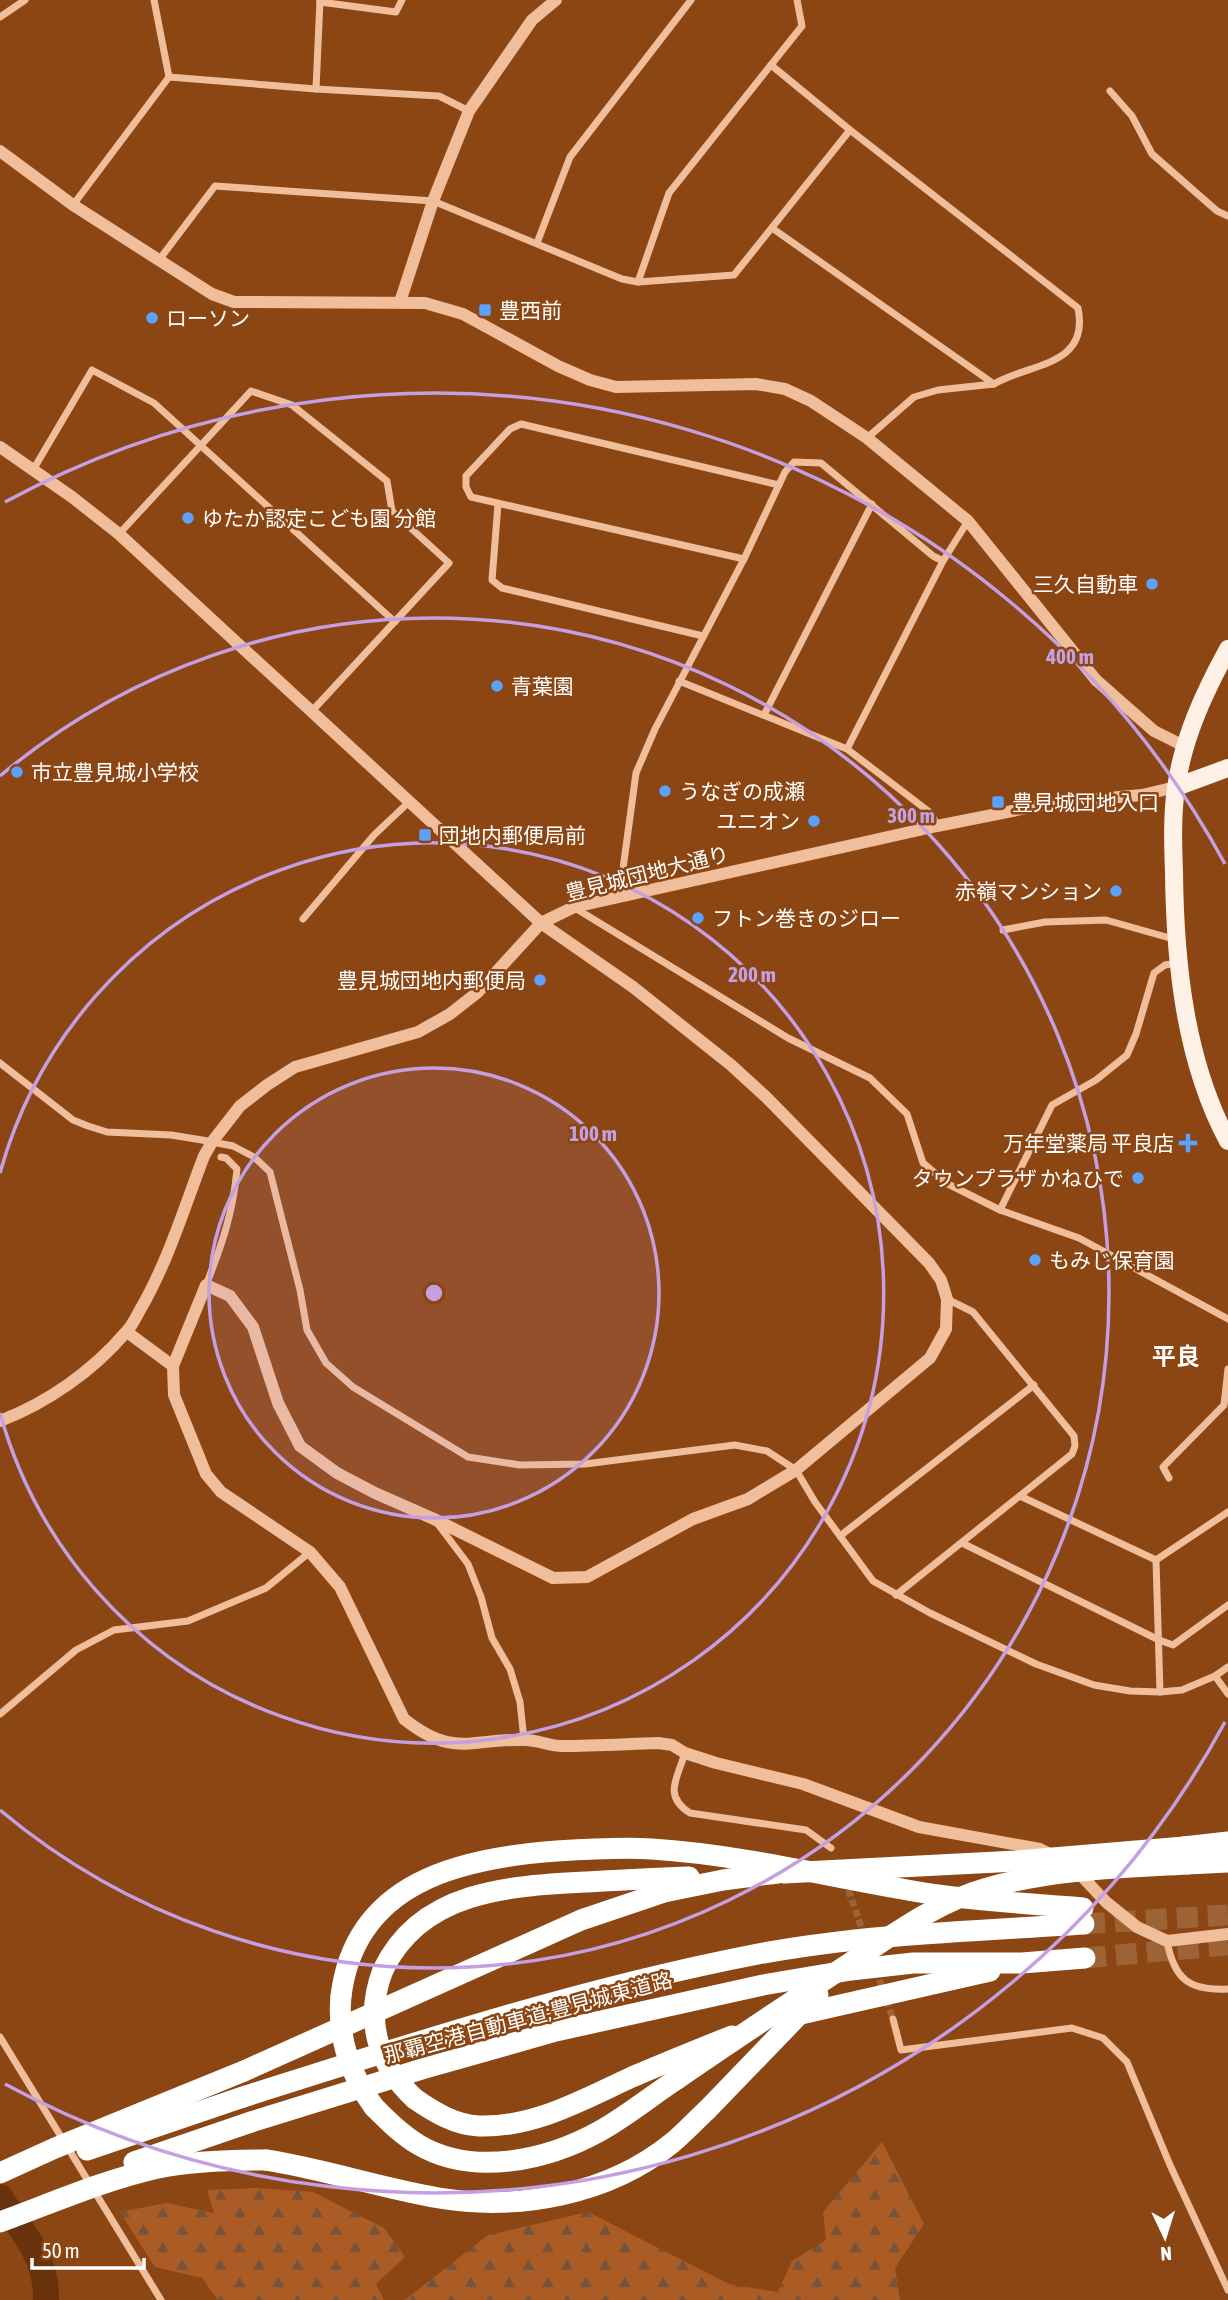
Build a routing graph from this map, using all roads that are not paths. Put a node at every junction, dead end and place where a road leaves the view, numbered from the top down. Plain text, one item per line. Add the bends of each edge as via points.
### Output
1 (25, 0) edge
2 (154, 0) edge
3 (402, 0) edge
4 (556, 0) edge
5 (691, 0) edge
6 (797, 0) edge
7 (320, 1) edge
8 (0, 17) edge
9 (771, 65) junction
10 (169, 77) junction
11 (316, 89) junction
12 (1110, 90) dead end
13 (468, 111) junction
14 (850, 131) junction
15 (0, 151) edge
16 (433, 201) junction
17 (73, 205) junction
18 (1228, 216) edge
19 (772, 228) junction
20 (537, 243) junction
21 (159, 260) junction
22 (638, 282) junction
23 (400, 302) junction
24 (994, 384) junction
25 (867, 438) junction
26 (201, 446) junction
27 (0, 447) edge
28 (33, 470) junction
29 (779, 485) junction
30 (498, 504) junction
31 (872, 504) junction
32 (968, 521) junction
33 (119, 534) junction
34 (744, 559) junction
35 (943, 561) junction
36 (395, 622) junction
37 (703, 636) junction
38 (1228, 649) edge
39 (679, 681) junction
40 (312, 711) junction
41 (764, 715) junction
42 (1186, 747) junction
43 (846, 748) junction
44 (1228, 768) edge
45 (1176, 787) junction
46 (409, 802) junction
47 (937, 826) junction
48 (619, 898) junction
49 (575, 907) junction
50 (303, 919) dead end
51 (541, 923) junction
52 (1003, 930) dead end
53 (1177, 941) junction
54 (1179, 962) junction
55 (0, 1063) edge
56 (1228, 1141) edge
57 (212, 1142) junction
58 (220, 1157) dead end
59 (1000, 1210) junction
60 (206, 1285) junction
61 (947, 1299) junction
62 (1228, 1319) edge
63 (127, 1332) junction
64 (173, 1366) junction
65 (1228, 1369) edge
66 (1034, 1385) junction
67 (0, 1421) edge
68 (796, 1470) junction
69 (1169, 1478) dead end
70 (1020, 1496) junction
71 (1228, 1512) edge
72 (434, 1520) junction
73 (840, 1536) junction
74 (962, 1543) junction
75 (310, 1552) junction
76 (1156, 1560) junction
77 (897, 1595) junction
78 (1228, 1605) edge
79 (1159, 1640) junction
80 (1228, 1667) edge
81 (1215, 1676) junction
82 (1160, 1692) junction
83 (1228, 1694) edge
84 (0, 1714) edge
85 (524, 1740) junction
86 (685, 1753) junction
87 (1228, 1842) edge
88 (831, 1848) dead end
89 (1186, 1855) junction
90 (1228, 1862) edge
91 (784, 1873) junction
92 (1228, 1934) edge
93 (1167, 1941) junction
94 (1086, 1958) tunnel mouth
95 (855, 1960) junction
96 (1022, 1963) junction
97 (1228, 1989) edge
98 (893, 2019) tunnel mouth
99 (0, 2037) edge
100 (0, 2173) edge
101 (0, 2182) edge
102 (0, 2209) edge
103 (0, 2222) edge
104 (1228, 2290) edge
105 (161, 2300) edge

1 - 8 street
2 - 10 street
3 - 7 street via 396,12
4 - 13 street via 532,20
5 - 20 street via 570,157
6 - 9 street via 802,26
7 - 11 street
9 - 14 street
9 - 22 street via 668,193
10 - 11 street
10 - 17 street
11 - 13 street via 439,96
12 - 18 street via 1132,116 1152,154
13 - 16 street
14 - 19 street
14 - 24 street via 1078,308 1079,331 1065,355
15 - 17 street
16 - 20 street
16 - 21 street via 215,186
16 - 23 street
17 - 21 street
19 - 22 street via 734,275
19 - 24 street
20 - 22 street
21 - 23 street via 212,294 234,302
23 - 25 street via 425,303 463,314 558,366 616,387 757,384 785,389
24 - 25 street via 915,397
25 - 32 street
26 - 28 street via 154,403 92,370
26 - 33 street
26 - 36 street
26 - 36 street via 251,391 292,405 387,481 392,511 449,563
27 - 28 street
28 - 33 street
29 - 30 street via 521,424 510,429 466,476 471,497
29 - 31 street via 794,462 821,463
29 - 34 street
30 - 34 street
30 - 37 street via 492,580 502,588
31 - 35 street
31 - 41 street
32 - 35 street
32 - 42 street via 1096,680 1154,731
33 - 40 street
34 - 37 street
35 - 43 street
36 - 40 street
37 - 39 street
38 - 42 main road
39 - 41 street
39 - 48 street via 636,773
40 - 46 street
41 - 43 street
42 - 45 main road
43 - 47 street via 932,814
44 - 45 main road
45 - 47 street, 豊見城団地大通り via 1142,795 1052,803
45 - 53 main road
46 - 50 street via 374,835
46 - 51 street
47 - 48 street, 豊見城団地大通り
48 - 49 street, 豊見城団地大通り
49 - 51 street, 豊見城団地大通り
49 - 59 street via 788,1038 870,1079 907,1114 923,1163 967,1196
51 - 57 street via 478,992 450,1014 418,1032 295,1067 240,1107
51 - 61 street via 633,987 766,1097 929,1263
52 - 53 street via 1045,922 1106,920
53 - 54 main road
54 - 56 main road via 1195,1055
54 - 59 street via 1154,973 1127,1055 1097,1080 1052,1105
55 - 57 street via 73,1120 88,1126 107,1132
57 - 63 street via 154,1285
57 - 68 street via 233,1146 270,1172 307,1329 326,1363 353,1387 468,1457 520,1465 584,1464 735,1445 767,1451
58 - 60 street via 237,1169 234,1204
59 - 62 street via 1079,1238
60 - 64 street
60 - 72 street via 230,1296 253,1327 278,1403 300,1446 337,1474
61 - 66 street via 973,1312
61 - 68 street via 946,1329 930,1358
63 - 64 street
63 - 67 street via 73,1381
64 - 75 street via 174,1395 206,1474 222,1492
65 - 69 street via 1224,1405 1163,1467
66 - 70 street via 1074,1436 1075,1446 1072,1454
66 - 73 street
68 - 72 street via 748,1499 693,1519 587,1577 553,1578
68 - 73 street
70 - 74 street
70 - 76 street
71 - 76 street
72 - 85 street via 468,1564 492,1638 510,1669
73 - 77 street via 873,1580
74 - 77 street
74 - 79 street
75 - 84 street via 266,1588 188,1621 114,1630 76,1650
75 - 85 street via 340,1587 404,1719 445,1743
76 - 79 street
77 - 82 street via 1035,1664 1094,1685
78 - 79 street via 1173,1645
79 - 82 street
80 - 81 street
81 - 82 street via 1182,1690
81 - 83 street
85 - 86 street via 559,1746 658,1742
86 - 88 street via 673,1794 677,1805 690,1813 806,1830
86 - 93 street via 803,1784 919,1827 1040,1849 1068,1864 1137,1927
87 - 89 highway
89 - 90 highway
89 - 91 highway, bridge
89 - 95 highway, bridge via 985,1888 931,1911
91 - 96 highway, bridge via 507,1888 455,1902 414,1927 383,1970 375,1999 376,2034 390,2071 433,2112 465,2123 502,2125 547,2115 670,2060 778,2019
91 - 100 highway, bridge via 723,1880 624,1904
92 - 93 street
93 - 97 street via 1177,1974 1196,1986
94 - 96 highway, 那覇空港自動車道;豊見城東道路
95 - 101 highway, 那覇空港自動車道;豊見城東道路, bridge via 602,2130 538,2156 510,2161 460,2160 431,2151 398,2131 374,2107 357,2080 346,2053 341,2021 346,1970 373,1917 390,1900 432,1875 491,1857 652,1849 1084,1916 758,1954 548,2003 243,2097
95 - 103 highway, bridge via 671,2144 594,2186 509,2203 438,2197 266,2160 220,2161 159,2168
96 - 102 highway, 那覇空港自動車道;豊見城東道路, bridge via 914,1963 850,1970 556,2031 251,2122
98 - 104 street via 901,2050 1072,2028 1103,2038 1128,2062
99 - 105 street

